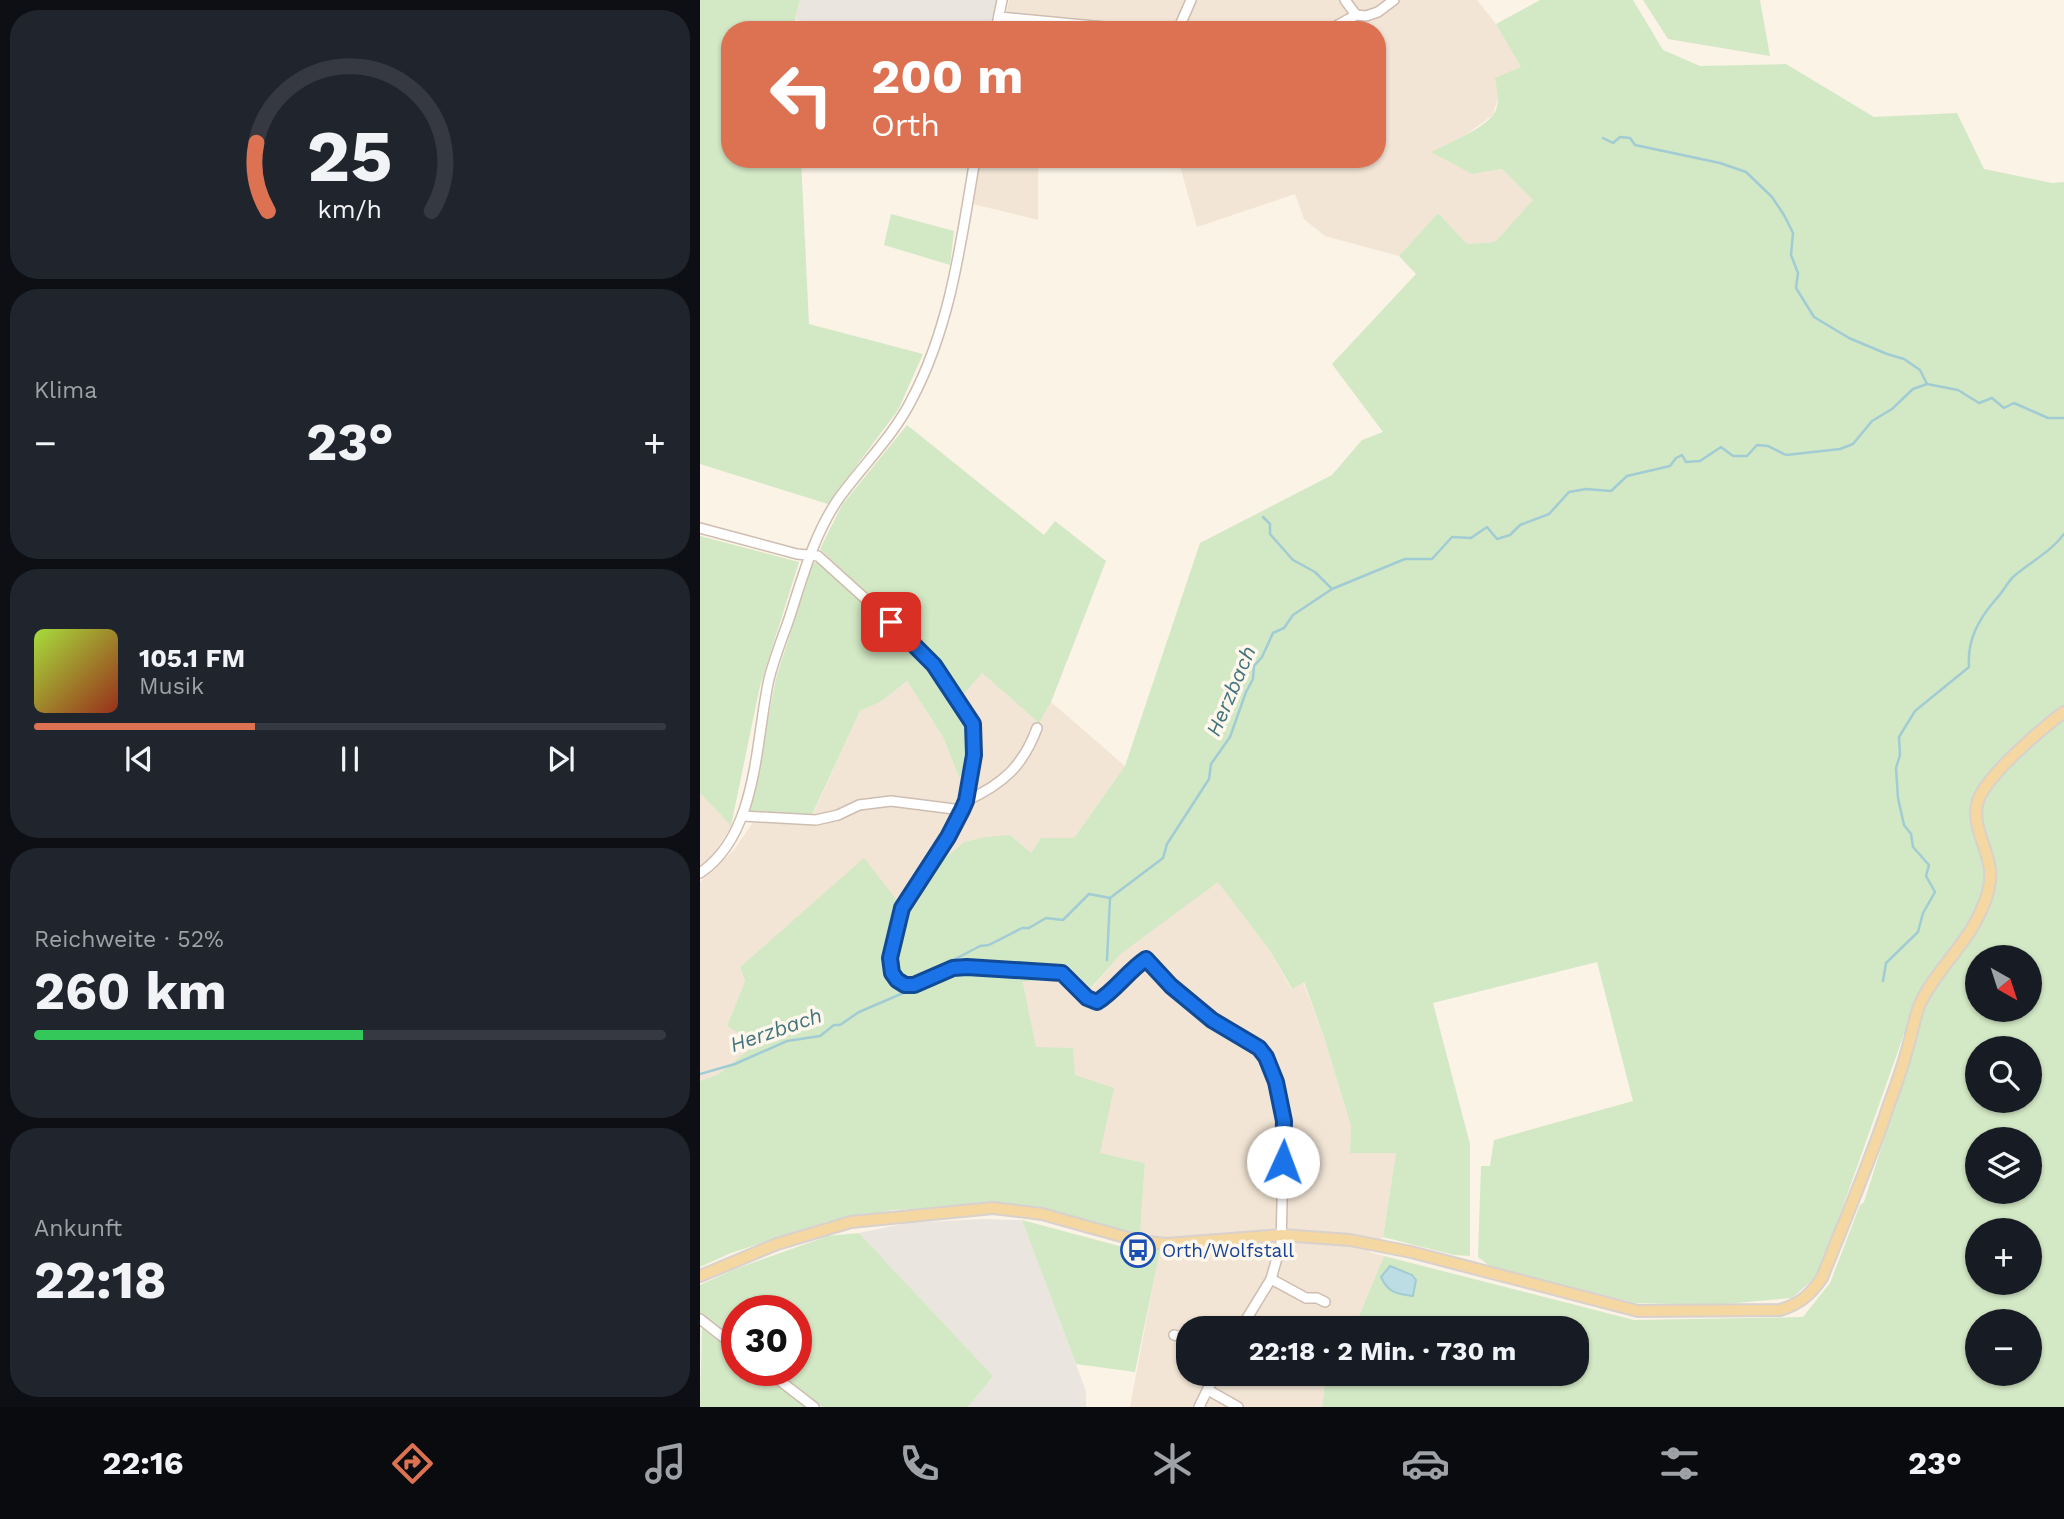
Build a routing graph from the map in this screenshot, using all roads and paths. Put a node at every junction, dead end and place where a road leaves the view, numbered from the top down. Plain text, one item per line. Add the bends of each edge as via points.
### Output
1 (1002, 0) edge
2 (1191, 0) edge
3 (1345, 0) edge
4 (1394, 0) edge
5 (1356, 15) junction
6 (999, 17) junction
7 (998, 21) edge
8 (1041, 21) edge
9 (1182, 21) edge
10 (1345, 21) edge
11 (973, 168) edge
12 (700, 528) edge
13 (809, 555) junction
14 (2064, 712) edge
15 (1037, 728) dead end
16 (964, 806) junction
17 (743, 816) junction
18 (700, 873) edge
19 (1282, 1235) junction
20 (700, 1276) edge
21 (1271, 1279) junction
22 (1325, 1303) dead end
23 (1248, 1316) edge
24 (700, 1320) edge
25 (721, 1336) edge
26 (787, 1386) edge
27 (1210, 1386) edge
28 (1208, 1390) junction
29 (814, 1407) edge
30 (1199, 1407) edge
31 (1238, 1407) edge

1 - 6 street
2 - 9 street
3 - 5 street
4 - 5 street via 1378,12
5 - 10 street
6 - 7 street
6 - 8 street
11 - 13 street via 949,300 930,362 896,425 837,500
12 - 13 street
13 - 16 street via 818,556 934,665 973,724 974,755
13 - 17 street via 770,678
14 - 19 main road via 2015,755 1979,799 1977,823 1990,869 1983,907 1926,991 1882,1125 1822,1278 1796,1305 1780,1310 1638,1311 1385,1246
15 - 16 street via 1024,758 1003,780
16 - 17 street via 891,801 859,804 816,820
16 - 19 street via 902,908 890,958 897,980 914,985 953,968 967,967 1062,973 1097,1002 1146,959 1212,1020 1266,1057 1284,1121
17 - 18 street via 722,855
19 - 20 main road via 1166,1244 1042,1214 971,1210 851,1222 777,1244
19 - 21 street
21 - 22 street
21 - 23 street
24 - 25 street
26 - 29 street
27 - 28 street
28 - 30 street
28 - 31 street

